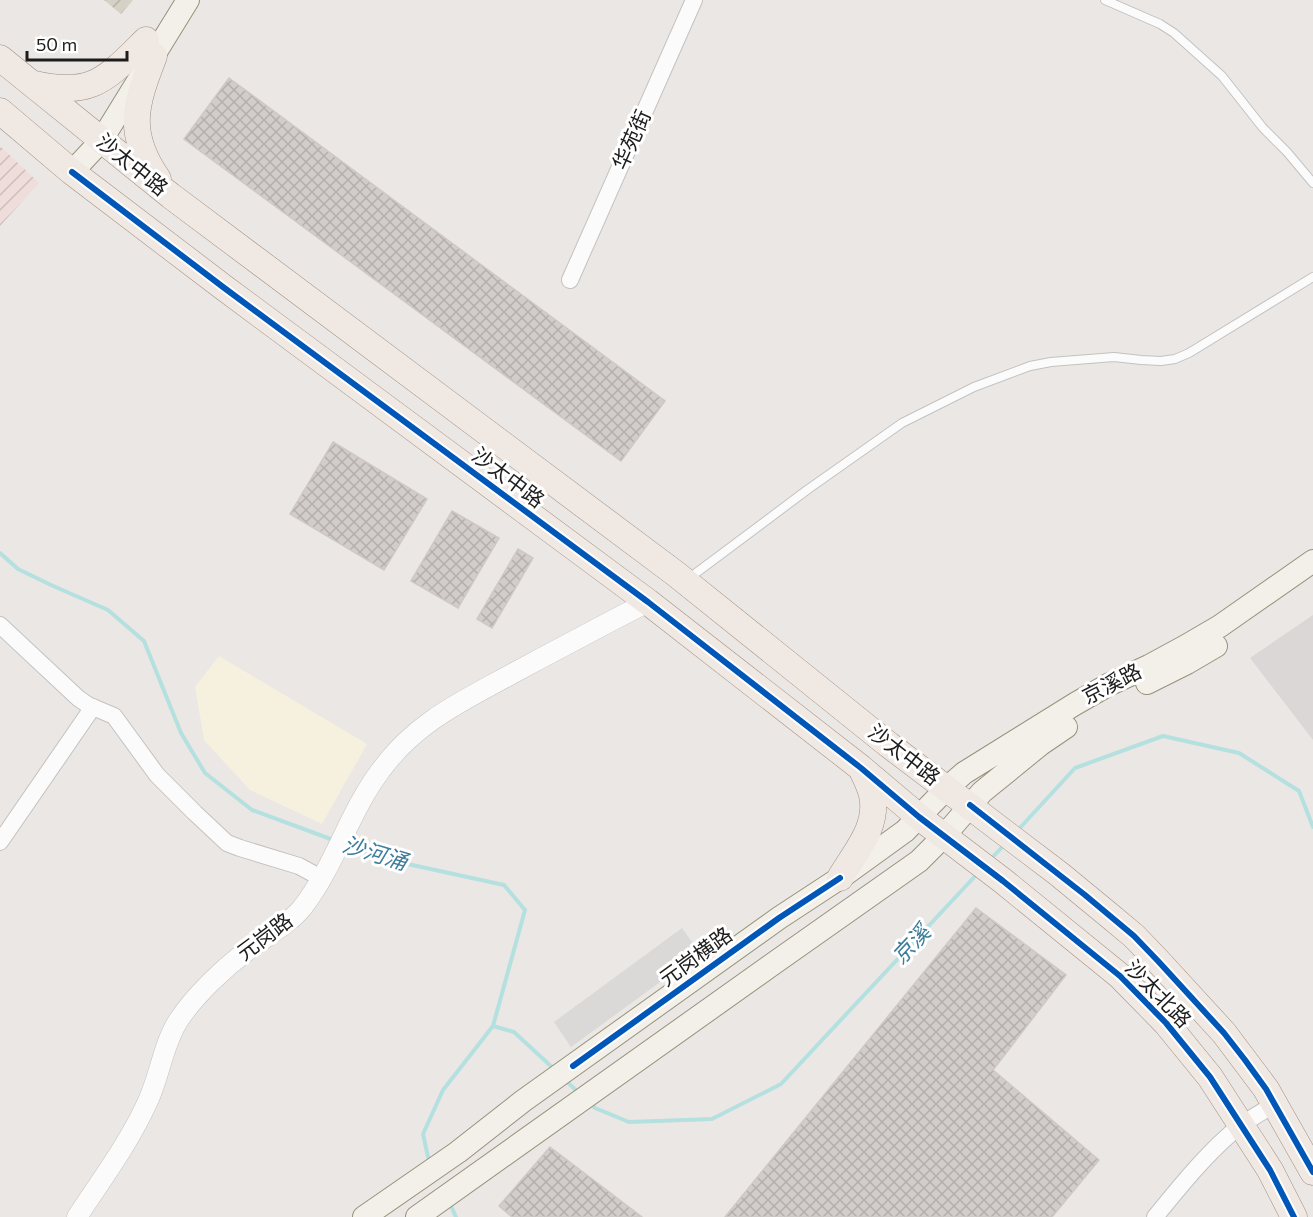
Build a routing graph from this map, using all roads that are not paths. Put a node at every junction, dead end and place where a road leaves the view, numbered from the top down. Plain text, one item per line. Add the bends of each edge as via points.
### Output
1 (171, 0) edge
2 (188, 0) edge
3 (694, 0) edge
4 (1105, 0) edge
5 (150, 48) junction
6 (10, 66) edge
7 (0, 111) edge
8 (95, 136) junction
9 (72, 172) junction
10 (1313, 183) edge
11 (171, 196) junction
12 (1313, 277) edge
13 (570, 280) dead end
14 (223, 286) junction
15 (292, 288) junction
16 (1313, 561) edge
17 (1313, 578) edge
18 (686, 581) junction
19 (648, 602) junction
20 (0, 625) edge
21 (93, 707) junction
22 (861, 768) junction
23 (947, 788) junction
24 (970, 805) junction
25 (919, 817) junction
26 (944, 836) junction
27 (0, 842) edge
28 (325, 871) junction
29 (840, 878) junction
30 (780, 918) junction
31 (770, 966) junction
32 (1275, 1104) junction
33 (1242, 1125) junction
34 (1313, 1172) edge
35 (420, 1215) edge
36 (76, 1217) edge
37 (364, 1217) edge
38 (1155, 1217) edge
39 (1294, 1217) edge

1 - 5 main road
2 - 5 main road
3 - 13 street, 华苑街
4 - 10 lane via 1174,33 1222,76
5 - 6 main road via 96,83 82,87 62,89 31,83
5 - 8 main road
5 - 11 main road via 137,129 149,166
6 - 8 main road, 沙太中路
7 - 9 main road, 沙太中路
8 - 9 main road
8 - 11 main road, 沙太中路
9 - 14 main road, 沙太中路
11 - 15 main road, 沙太中路
12 - 18 lane via 1175,360 1114,357 1050,362 974,387 902,423
14 - 15 main road via 216,266 222,256 264,283
14 - 19 main road, 沙太中路
15 - 18 main road, 沙太中路
16 - 23 main road, 京溪路 via 1220,626 1075,704 964,773
17 - 24 main road, 京溪路 via 1187,663 1072,722 1011,767
18 - 23 main road, 沙太中路
19 - 22 main road, 沙太中路
19 - 28 street, 元岗路 via 459,703 405,741 380,771
20 - 21 street via 78,698
21 - 27 street
21 - 28 street via 114,716 157,775 227,843
22 - 25 main road, 沙太中路
22 - 29 main road via 872,795 873,816 864,840
23 - 24 main road, 沙太北路
23 - 25 main road, 京溪路
24 - 26 main road, 京溪路
24 - 32 main road, 沙太北路 via 1134,936 1224,1033
25 - 26 main road, 沙太北路
25 - 29 main road, 元岗横路
26 - 31 main road via 919,861
26 - 33 main road, 沙太北路 via 1120,976 1159,1015 1210,1077
28 - 36 street, 元岗路 via 301,909 232,963 178,1021 141,1116
29 - 30 main road, 元岗横路
30 - 31 main road via 792,922 797,931
30 - 37 main road, 元岗横路
31 - 35 main road
32 - 33 street
32 - 34 main road, 沙太北路
33 - 38 street via 1208,1156
33 - 39 main road, 沙太北路

